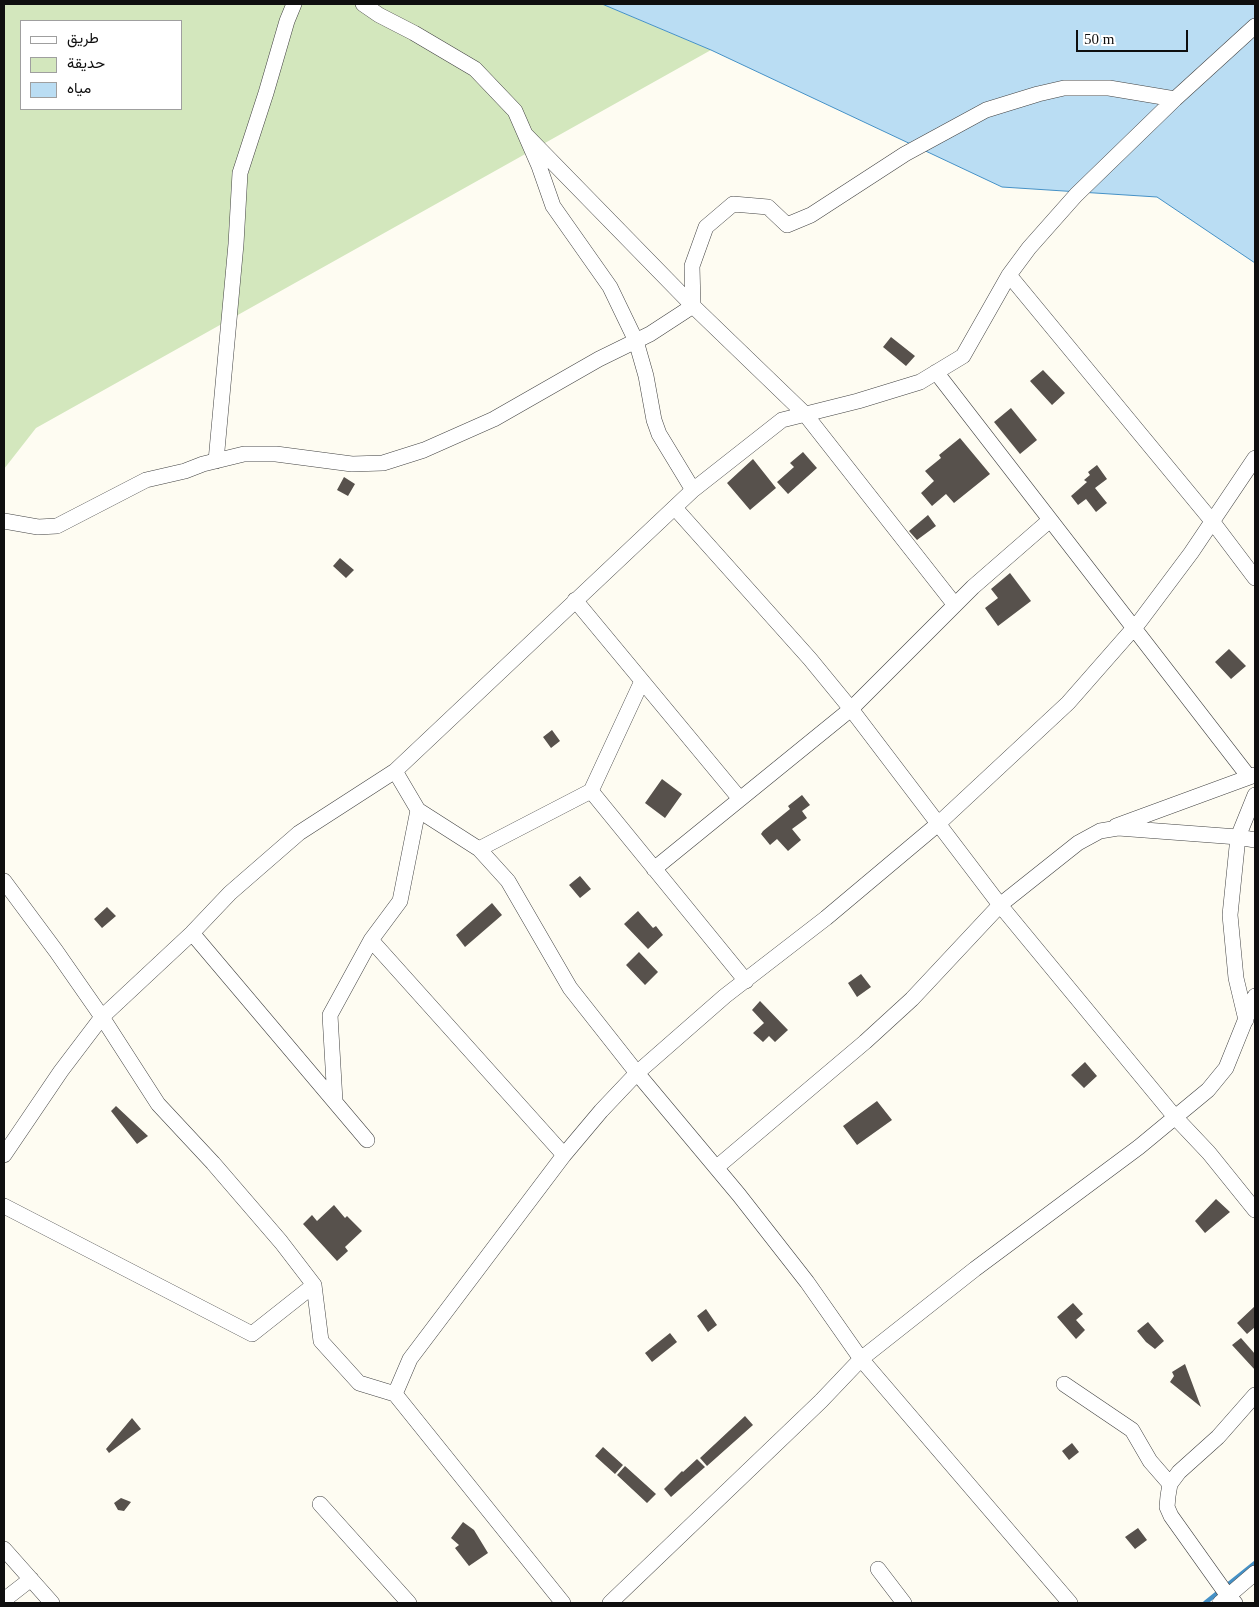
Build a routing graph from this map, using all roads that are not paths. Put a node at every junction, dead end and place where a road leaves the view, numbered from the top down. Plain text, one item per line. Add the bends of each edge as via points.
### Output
1 (294, 4) edge
2 (363, 4) edge
3 (1255, 26) edge
4 (1175, 99) junction
5 (526, 135) junction
6 (1009, 275) junction
7 (693, 306) junction
8 (636, 341) junction
9 (936, 372) junction
10 (805, 414) junction
11 (1255, 458) edge
12 (216, 461) junction
13 (693, 490) junction
14 (675, 508) junction
15 (1050, 520) junction
16 (4, 521) edge
17 (1212, 521) junction
18 (1255, 578) edge
19 (575, 600) junction
20 (955, 605) junction
21 (1134, 628) junction
22 (642, 682) junction
23 (851, 709) junction
24 (395, 771) junction
25 (1252, 776) edge
26 (591, 792) junction
27 (1255, 795) edge
28 (740, 799) junction
29 (418, 810) junction
30 (938, 824) junction
31 (1111, 828) junction
32 (1238, 837) junction
33 (1255, 840) edge
34 (479, 849) junction
35 (654, 869) junction
36 (4, 881) edge
37 (1000, 905) junction
38 (192, 933) junction
39 (371, 940) junction
40 (746, 981) junction
41 (1255, 996) edge
42 (102, 1017) junction
43 (1246, 1020) junction
44 (637, 1073) junction
45 (335, 1101) junction
46 (1175, 1117) junction
47 (367, 1140) dead end
48 (4, 1155) edge
49 (564, 1155) junction
50 (717, 1167) junction
51 (4, 1206) edge
52 (1255, 1210) edge
53 (314, 1285) junction
54 (861, 1359) junction
55 (1064, 1384) dead end
56 (395, 1394) junction
57 (1255, 1395) edge
58 (1170, 1484) junction
59 (320, 1504) dead end
60 (4, 1549) edge
61 (878, 1569) dead end
62 (1255, 1573) edge
63 (30, 1579) junction
64 (4, 1600) edge
65 (1227, 1601) edge
66 (52, 1603) edge
67 (409, 1603) edge
68 (563, 1603) edge
69 (610, 1603) edge
70 (904, 1603) edge
71 (1070, 1603) edge

1 - 12 street via 240,173
2 - 5 street via 475,68 516,111
3 - 4 street
4 - 6 street via 1076,195
4 - 7 street via 1109,88 1064,88 1038,94 986,110 905,154 812,215 787,226 768,208 733,204 706,226 692,266
5 - 7 street
5 - 8 street via 553,206 610,286
6 - 9 street via 963,356
6 - 17 street
7 - 8 street
7 - 10 street
8 - 12 street via 494,419 424,450 383,463 352,464 276,454 244,454
8 - 13 street via 659,434
9 - 10 street via 920,382
9 - 15 street
10 - 13 street via 782,420
10 - 20 street
11 - 17 street
12 - 16 street via 146,480 57,526 38,527
13 - 14 street
14 - 19 street
14 - 23 street
15 - 20 street
15 - 21 street
17 - 18 street
17 - 21 street
19 - 22 street
19 - 24 street
20 - 23 street
21 - 25 street
21 - 30 street via 1068,703
22 - 26 street
22 - 28 street
23 - 28 street
23 - 30 street
24 - 29 street
24 - 38 street via 299,833 230,894
25 - 31 street
26 - 34 street
26 - 35 street
27 - 32 street
28 - 35 street
29 - 34 street
29 - 39 street via 400,901
30 - 37 street
30 - 40 street
31 - 32 street
31 - 37 street via 1078,843
32 - 33 street
32 - 43 street via 1230,915 1236,978
34 - 44 street via 508,881 570,988
35 - 40 street
36 - 42 street
37 - 46 street
37 - 50 street via 912,999
38 - 42 street
38 - 45 street
39 - 45 street via 330,1015
39 - 49 street
40 - 44 street
41 - 43 street
42 - 48 street
42 - 53 street via 158,1104 213,1163
43 - 46 street via 1226,1068 1208,1090
44 - 49 street
44 - 50 street
45 - 47 street
46 - 52 street
46 - 54 street
49 - 56 street via 410,1359
50 - 54 street via 807,1282
51 - 53 street via 252,1334
53 - 56 street via 321,1342 359,1383
54 - 69 street
54 - 71 street
55 - 58 street via 1132,1430 1150,1461
56 - 68 street
57 - 58 street
58 - 65 street via 1167,1508
59 - 67 street
60 - 63 street
61 - 70 street
62 - 65 street
63 - 64 street
63 - 66 street

